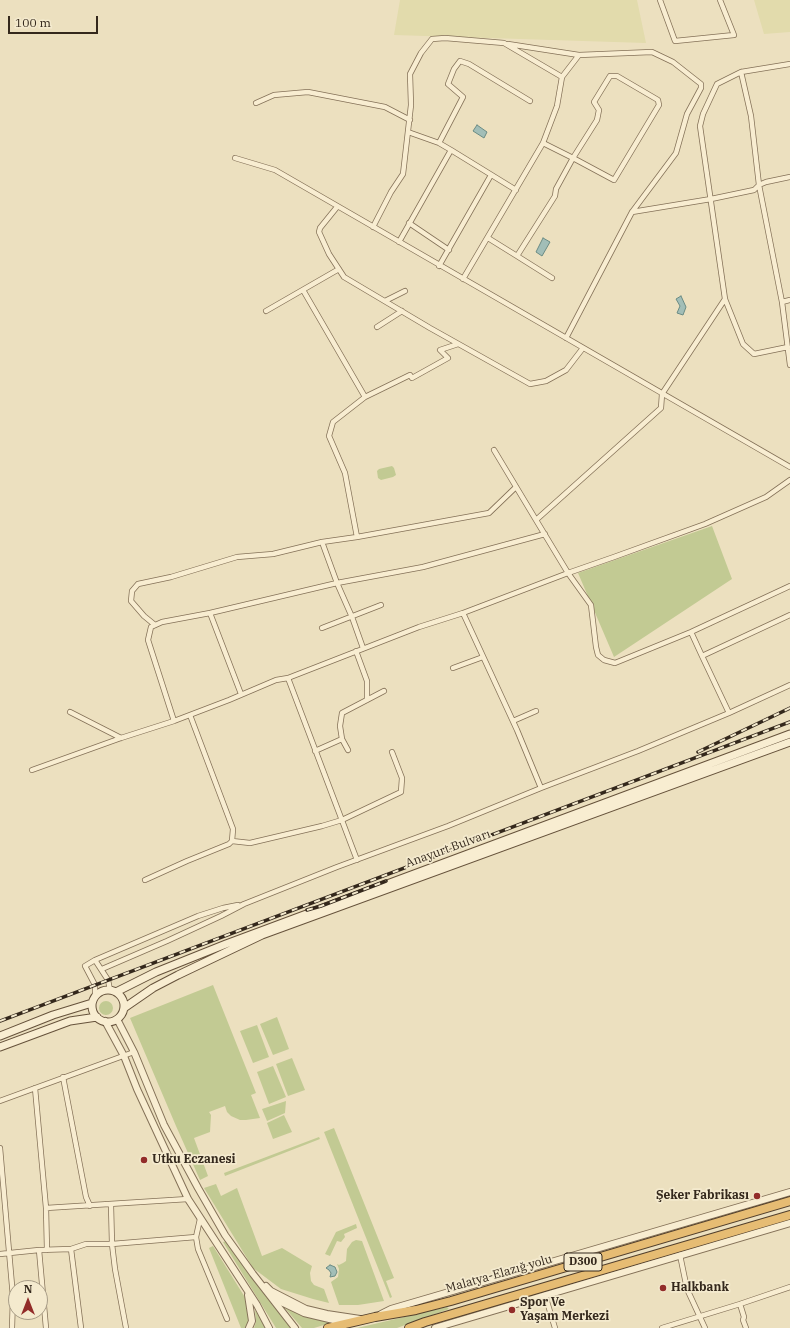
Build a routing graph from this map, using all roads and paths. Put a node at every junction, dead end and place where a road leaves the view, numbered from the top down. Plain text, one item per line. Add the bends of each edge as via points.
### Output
1 (660, 0) edge
2 (720, 0) edge
3 (504, 43) junction
4 (579, 54) junction
5 (790, 64) edge
6 (742, 72) junction
7 (562, 77) junction
8 (530, 101) dead end
9 (256, 103) dead end
10 (410, 120) junction
11 (408, 132) junction
12 (439, 143) junction
13 (543, 143) junction
14 (451, 150) junction
15 (235, 158) dead end
16 (573, 158) junction
17 (491, 175) junction
18 (790, 177) edge
19 (759, 185) junction
20 (516, 190) junction
21 (711, 199) junction
22 (337, 207) junction
23 (632, 212) junction
24 (410, 224) junction
25 (373, 227) junction
26 (488, 238) junction
27 (399, 242) junction
28 (449, 250) junction
29 (517, 256) junction
30 (439, 266) junction
31 (339, 269) junction
32 (552, 278) dead end
33 (463, 279) junction
34 (303, 290) junction
35 (405, 292) dead end
36 (725, 299) junction
37 (790, 300) edge
38 (385, 301) junction
39 (782, 302) junction
40 (266, 311) dead end
41 (402, 311) junction
42 (378, 327) dead end
43 (566, 338) junction
44 (458, 344) junction
45 (788, 347) junction
46 (583, 348) junction
47 (790, 364) edge
48 (662, 394) junction
49 (365, 397) junction
50 (494, 450) dead end
51 (790, 467) edge
52 (790, 480) edge
53 (516, 487) junction
54 (536, 520) junction
55 (545, 534) junction
56 (358, 537) junction
57 (322, 542) junction
58 (568, 573) junction
59 (337, 583) junction
60 (790, 586) edge
61 (381, 605) dead end
62 (210, 613) junction
63 (463, 613) junction
64 (790, 616) edge
65 (352, 617) junction
66 (155, 625) junction
67 (322, 628) dead end
68 (691, 632) junction
69 (364, 648) junction
70 (356, 651) junction
71 (702, 656) junction
72 (483, 657) junction
73 (453, 668) dead end
74 (288, 678) junction
75 (790, 685) edge
76 (384, 691) dead end
77 (241, 694) junction
78 (367, 700) junction
79 (536, 711) dead end
80 (70, 712) dead end
81 (729, 713) junction
82 (190, 715) junction
83 (174, 721) junction
84 (513, 721) junction
85 (790, 734) edge
86 (121, 738) junction
87 (342, 739) junction
88 (790, 742) edge
89 (348, 750) dead end
90 (315, 751) junction
91 (392, 752) dead end
92 (32, 770) dead end
93 (541, 788) junction
94 (342, 820) junction
95 (232, 841) junction
96 (357, 860) junction
97 (145, 880) dead end
98 (244, 904) junction
99 (95, 960) junction
100 (102, 969) junction
101 (113, 991) junction
102 (94, 1000) junction
103 (124, 1008) junction
104 (97, 1017) junction
105 (117, 1019) junction
106 (105, 1021) junction
107 (0, 1036) edge
108 (0, 1047) edge
109 (134, 1052) junction
110 (124, 1056) junction
111 (63, 1077) junction
112 (36, 1088) junction
113 (0, 1101) edge
114 (0, 1148) edge
115 (790, 1192) edge
116 (188, 1199) junction
117 (790, 1201) edge
118 (111, 1205) junction
119 (90, 1206) junction
120 (46, 1208) junction
121 (790, 1215) edge
122 (200, 1219) junction
123 (790, 1223) edge
124 (196, 1237) junction
125 (112, 1244) junction
126 (71, 1248) junction
127 (39, 1250) junction
128 (48, 1250) junction
129 (10, 1253) junction
130 (0, 1254) edge
131 (680, 1255) junction
132 (253, 1274) junction
133 (790, 1287) edge
134 (248, 1291) junction
135 (271, 1291) junction
136 (545, 1295) junction
137 (740, 1304) junction
138 (375, 1317) junction
139 (700, 1317) junction
140 (227, 1319) dead end
141 (363, 1320) junction
142 (347, 1324) junction
143 (12, 1328) edge
144 (46, 1328) edge
145 (80, 1328) edge
146 (126, 1328) edge
147 (249, 1328) edge
148 (269, 1328) edge
149 (296, 1328) edge
150 (328, 1328) edge
151 (409, 1328) edge
152 (435, 1328) edge
153 (555, 1328) edge
154 (662, 1328) edge
155 (704, 1328) edge
156 (746, 1328) edge

1 - 2 street via 675,41 734,35
3 - 4 street
3 - 7 street
3 - 10 street via 432,39 410,74
4 - 7 street
4 - 23 street via 652,52 673,62 701,84 687,114 676,153
5 - 6 street
6 - 19 street via 752,116
6 - 21 street via 717,84 700,126
7 - 13 street via 557,106
8 - 12 street via 460,61 448,84 463,97
9 - 10 street via 274,95 308,92 384,107
10 - 11 street
11 - 12 street
11 - 25 street via 403,174
12 - 14 street
13 - 16 street
13 - 20 street
14 - 17 street
14 - 24 street
15 - 22 street via 275,170
16 - 16 street via 614,180 659,105 658,100 617,76 610,76 594,102 599,110 597,120
16 - 29 street via 556,188 555,196
17 - 20 street
17 - 28 street
18 - 19 street
19 - 21 street via 754,190
19 - 39 street
20 - 26 street
21 - 23 street
21 - 36 street
22 - 25 street
22 - 31 street via 319,232
23 - 43 street
24 - 27 street
24 - 28 street
25 - 27 street
26 - 29 street
26 - 33 street
27 - 30 street
28 - 30 street
29 - 32 street
30 - 33 street
31 - 34 street
31 - 38 street via 344,278
33 - 43 street
34 - 40 street
34 - 49 street
35 - 38 street
36 - 45 street via 743,344 754,354
36 - 48 street
37 - 39 street
38 - 41 street
39 - 45 street
41 - 42 street
41 - 44 street
43 - 46 street
44 - 46 street via 530,384 546,381 566,370
44 - 49 street via 440,350 448,358 442,362 412,378 410,375
45 - 47 street
46 - 48 street
48 - 51 street
48 - 54 street via 661,408
49 - 56 street via 333,422 329,436 345,473
50 - 53 street
52 - 58 street via 766,497 705,524
53 - 54 street
53 - 56 street via 489,513
54 - 55 street
55 - 58 street
55 - 59 street via 423,567
56 - 57 street
57 - 59 street
57 - 66 street via 273,554 237,558 138,584 132,591 131,601
58 - 63 street
58 - 68 street via 591,605 596,647 598,655 604,660 615,663
59 - 62 street
59 - 65 street
60 - 68 street
61 - 65 street
62 - 66 street
62 - 77 street
63 - 69 street
63 - 72 street
64 - 71 street
65 - 67 street
65 - 69 street
66 - 83 street via 151,627 148,640
68 - 71 street
69 - 70 street
70 - 74 street
70 - 78 street via 367,681
71 - 81 street
72 - 73 street
72 - 84 street
74 - 77 street
74 - 90 street
75 - 81 street
76 - 78 street
77 - 82 street
78 - 87 street via 342,713
79 - 84 street
80 - 86 street
81 - 93 street
82 - 83 street
82 - 95 street via 233,829
83 - 86 street
84 - 93 street
85 - 101 main road, Anayurt Bulvarı via 226,944
86 - 92 street
87 - 89 street
87 - 90 street
88 - 103 main road, Anayurt Bulvarı via 262,936 153,988
90 - 94 street
91 - 94 street via 402,778 401,792
93 - 96 street
94 - 95 street via 250,843
94 - 96 street
95 - 97 street
96 - 98 street
98 - 99 street via 198,916
98 - 100 street
99 - 100 street
99 - 102 street via 84,966 95,985
100 - 101 street
101 - 102 main road via 101,992
101 - 103 main road via 123,999
102 - 104 main road via 93,1011
102 - 107 main road
103 - 105 main road
104 - 106 main road
104 - 108 main road via 70,1021
105 - 106 main road
105 - 109 street
106 - 110 street
109 - 110 street
109 - 132 street via 176,1150 226,1235
110 - 111 street
110 - 116 street
111 - 112 street
111 - 119 street via 86,1197
112 - 113 street
112 - 120 street
114 - 129 street
115 - 138 street via 391,1309
116 - 118 street
116 - 122 street
117 - 138 highway, Malatya-Elazığ yolu / D300 via 451,1301
118 - 119 street
118 - 125 street
119 - 120 street
120 - 128 street
121 - 151 highway, Malatya-Elazığ yolu / D300
122 - 124 street
122 - 134 street
123 - 131 street
124 - 125 street
124 - 140 street via 198,1249
125 - 126 street via 86,1244
125 - 146 street
126 - 128 street
126 - 145 street
127 - 128 street
127 - 129 street
127 - 144 street
129 - 130 street
129 - 143 street
131 - 136 street
131 - 139 street via 687,1289
132 - 135 street
132 - 149 street
133 - 137 street
134 - 147 street via 252,1313
134 - 148 street
135 - 141 street via 306,1309
135 - 142 street via 279,1301 290,1307
136 - 152 street
136 - 153 street
137 - 139 street
137 - 156 street
138 - 141 highway, Malatya-Elazığ yolu / D300
139 - 154 street
139 - 155 street
141 - 142 highway, Malatya-Elazığ yolu / D300
142 - 150 highway, Malatya-Elazığ yolu / D300

